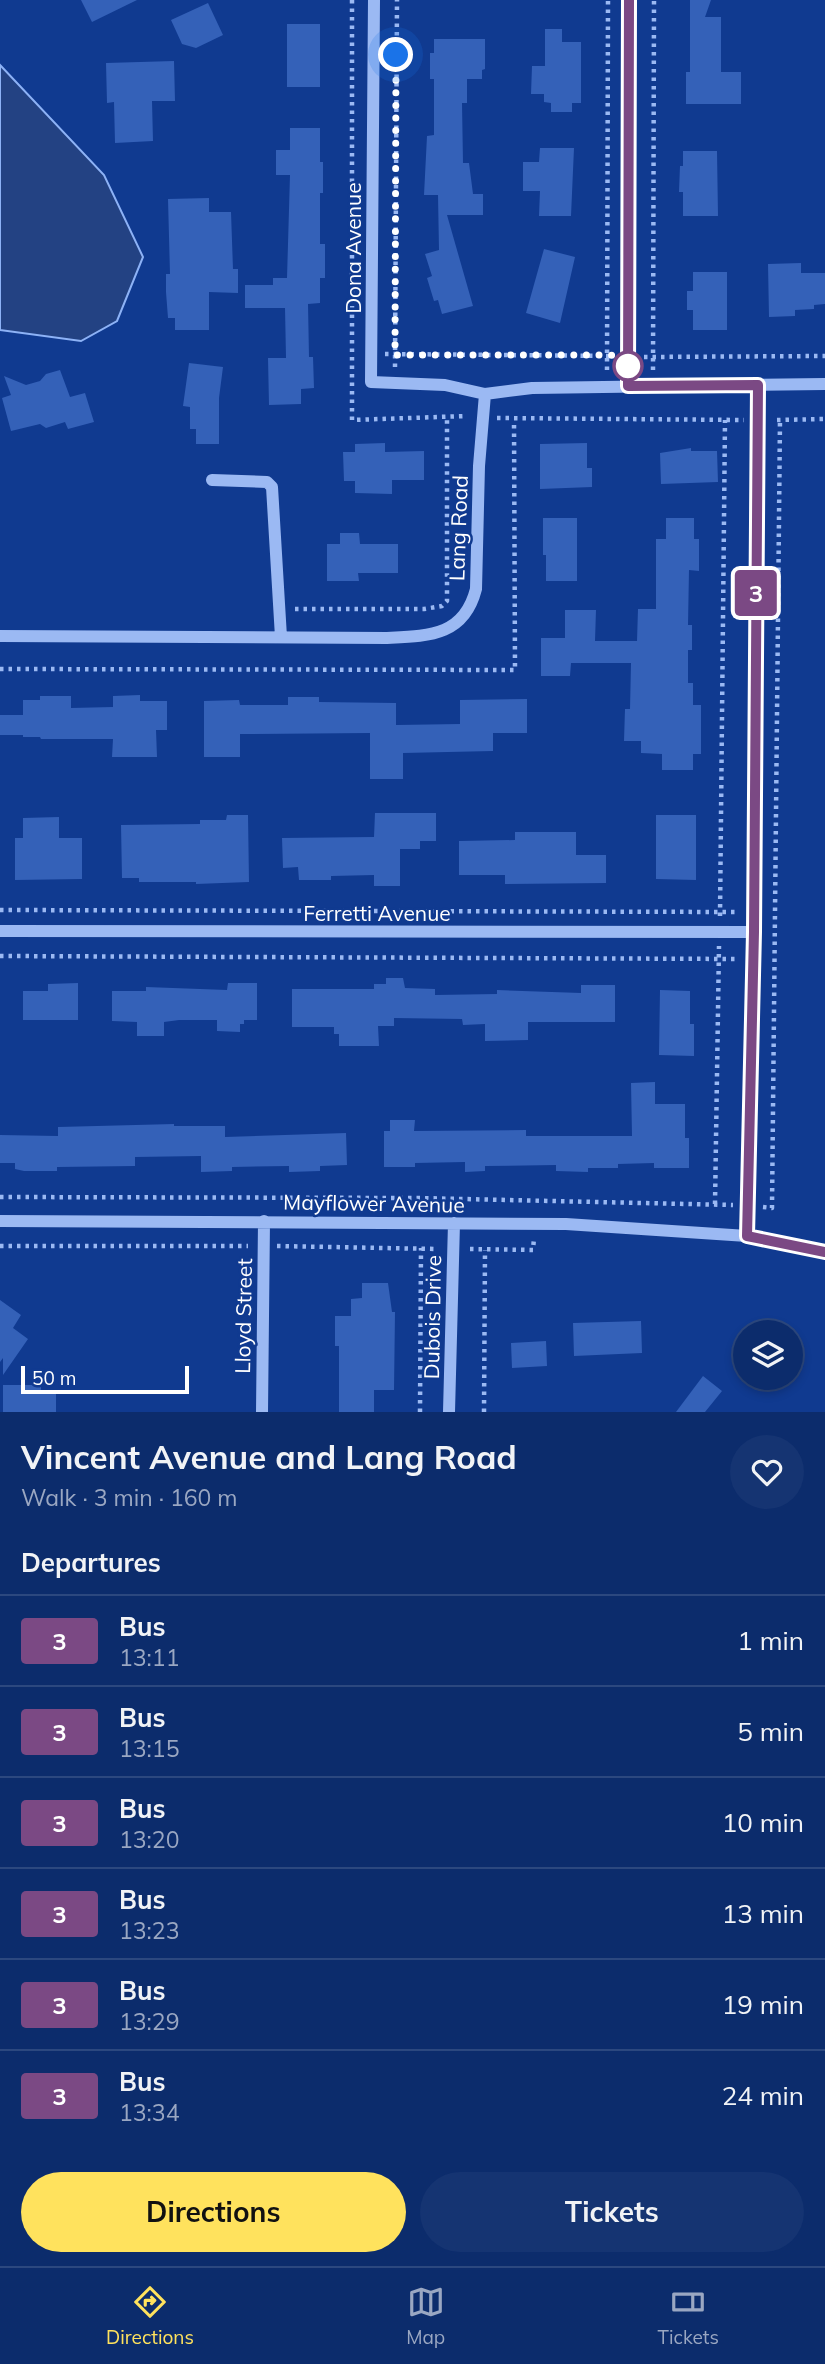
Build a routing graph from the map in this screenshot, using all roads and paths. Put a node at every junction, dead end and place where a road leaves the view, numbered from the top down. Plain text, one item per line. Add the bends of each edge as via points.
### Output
1 (352, 0) edge
2 (374, 0) edge
3 (397, 0) edge
4 (608, 0) edge
5 (629, 0) edge
6 (654, 0) edge
7 (371, 354) junction
8 (350, 355) junction
9 (395, 355) junction
10 (607, 355) junction
11 (628, 356) junction
12 (825, 356) edge
13 (652, 358) junction
14 (396, 383) junction
15 (825, 384) edge
16 (758, 385) junction
17 (606, 386) junction
18 (628, 386) junction
19 (653, 386) junction
20 (485, 394) junction
21 (483, 416) junction
22 (447, 417) junction
23 (825, 419) edge
24 (725, 420) junction
25 (758, 420) junction
26 (780, 420) junction
27 (212, 480) dead end
28 (279, 609) junction
29 (0, 636) edge
30 (281, 637) junction
31 (0, 909) edge
32 (720, 912) junction
33 (754, 912) junction
34 (775, 912) junction
35 (0, 931) edge
36 (719, 932) junction
37 (754, 932) junction
38 (0, 956) edge
39 (719, 959) junction
40 (753, 960) junction
41 (774, 960) junction
42 (0, 1197) edge
43 (715, 1204) junction
44 (748, 1206) junction
45 (0, 1221) edge
46 (264, 1221) junction
47 (454, 1223) junction
48 (747, 1236) junction
49 (421, 1248) dead end
50 (485, 1250) dead end
51 (825, 1252) edge
52 (262, 1412) edge
53 (420, 1412) edge
54 (449, 1412) edge
55 (484, 1412) edge

1 - 8 path
2 - 7 street, Dona Avenue
3 - 9 path
4 - 10 path
5 - 11 street
6 - 13 path
7 - 8 path
7 - 9 path
7 - 14 street, Dona Avenue via 371,382
8 - 22 path via 352,419
9 - 10 path
9 - 14 path
10 - 11 path
10 - 17 path
11 - 13 path
11 - 18 street
12 - 13 path
13 - 19 path
14 - 20 street, Dona Avenue via 445,385
15 - 16 street
16 - 19 street
16 - 25 street
17 - 18 street
17 - 20 street
18 - 19 street
20 - 21 street, Lang Road
21 - 22 path
21 - 24 path
21 - 30 street, Lang Road via 476,589 472,604 457,623 418,636
22 - 28 path via 447,601 424,609
23 - 26 path
24 - 25 path
24 - 32 path
25 - 26 path
25 - 33 street
26 - 34 path
27 - 28 street via 267,482 272,487
28 - 30 street
29 - 30 street, Lang Road
31 - 32 path
32 - 33 path
32 - 36 path
33 - 34 path
33 - 37 street
34 - 41 path
35 - 36 street, Ferretti Avenue
36 - 37 street, Ferretti Avenue
36 - 39 path
37 - 40 street
38 - 39 path
39 - 40 path
39 - 43 path
40 - 41 path
40 - 44 street
41 - 44 path via 772,1208
42 - 43 path
43 - 44 path
44 - 48 street
45 - 46 street, Mayflower Avenue
46 - 47 street, Mayflower Avenue
46 - 52 street, Lloyd Street
47 - 48 street, Mayflower Avenue via 566,1224
47 - 54 street, Dubois Drive
48 - 51 street, Mayflower Avenue
49 - 53 path
50 - 55 path

